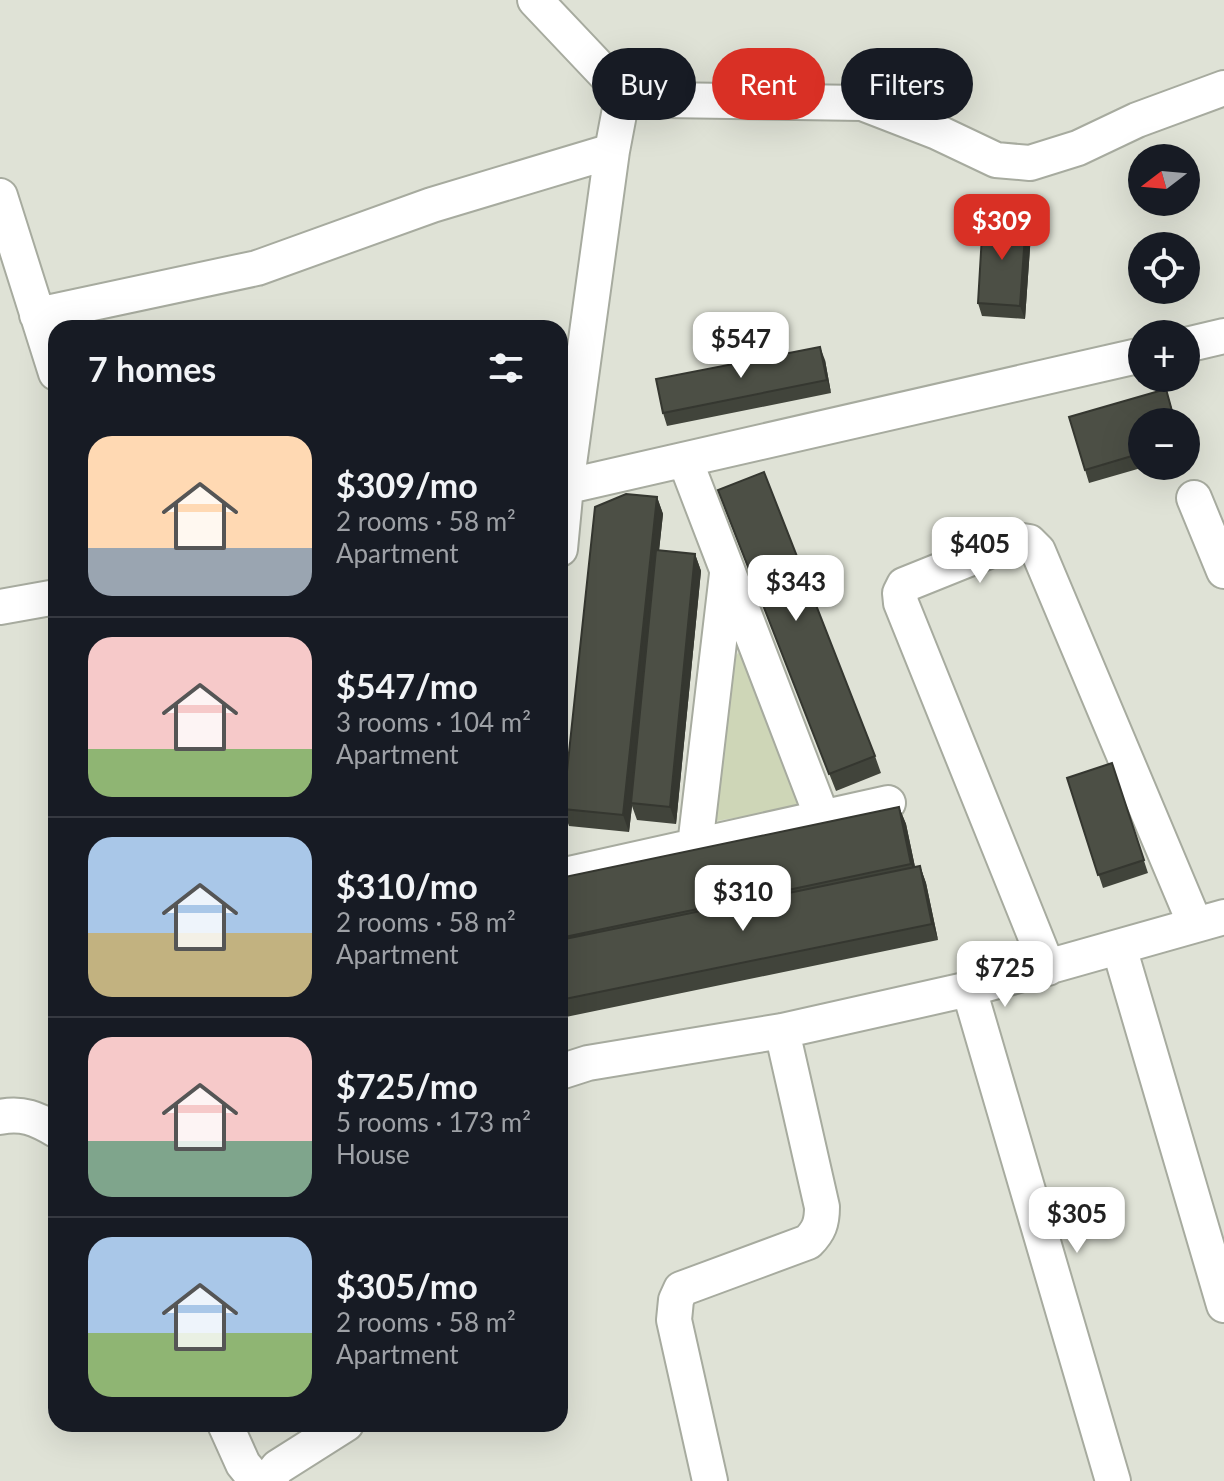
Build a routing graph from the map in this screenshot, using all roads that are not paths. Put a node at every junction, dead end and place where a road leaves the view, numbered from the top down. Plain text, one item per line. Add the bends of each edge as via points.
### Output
1 (535, 0) edge
2 (592, 60) edge
3 (1224, 88) edge
4 (696, 100) edge
5 (618, 120) edge
6 (612, 151) junction
7 (0, 196) edge
8 (37, 315) junction
9 (1224, 336) edge
10 (1200, 342) edge
11 (48, 349) edge
12 (1128, 358) edge
13 (568, 453) edge
14 (685, 460) junction
15 (568, 486) edge
16 (1194, 498) dead end
17 (728, 570) junction
18 (1224, 571) edge
19 (48, 598) edge
20 (1, 602) edge
21 (888, 803) dead end
22 (822, 817) junction
23 (695, 846) junction
24 (568, 874) edge
25 (1209, 921) edge
26 (1119, 947) junction
27 (1048, 968) junction
28 (969, 989) junction
29 (782, 1031) junction
30 (568, 1069) edge
31 (0, 1117) edge
32 (48, 1126) edge
33 (1224, 1305) edge
34 (229, 1432) edge
35 (333, 1432) edge
36 (257, 1481) edge
37 (267, 1481) edge
38 (710, 1481) edge
39 (1113, 1481) edge

1 - 2 street
3 - 4 street via 1030,163 996,160 862,103
5 - 6 street
6 - 8 street via 432,205 257,268
6 - 13 street
7 - 8 street
8 - 11 street
9 - 10 street
12 - 14 street
14 - 15 street
14 - 17 street
16 - 18 street
17 - 22 street
17 - 23 street
19 - 20 street
21 - 22 street
22 - 23 street
23 - 24 street
25 - 26 street
25 - 27 street via 1038,551 1029,542 1016,540 904,585 900,593
26 - 27 street
26 - 33 street
27 - 28 street
28 - 29 street
28 - 39 street
29 - 30 street
29 - 38 street via 822,1221 808,1242 681,1289 676,1300 674,1320
31 - 32 street via 30,1116
34 - 36 street
35 - 37 street via 278,1467

